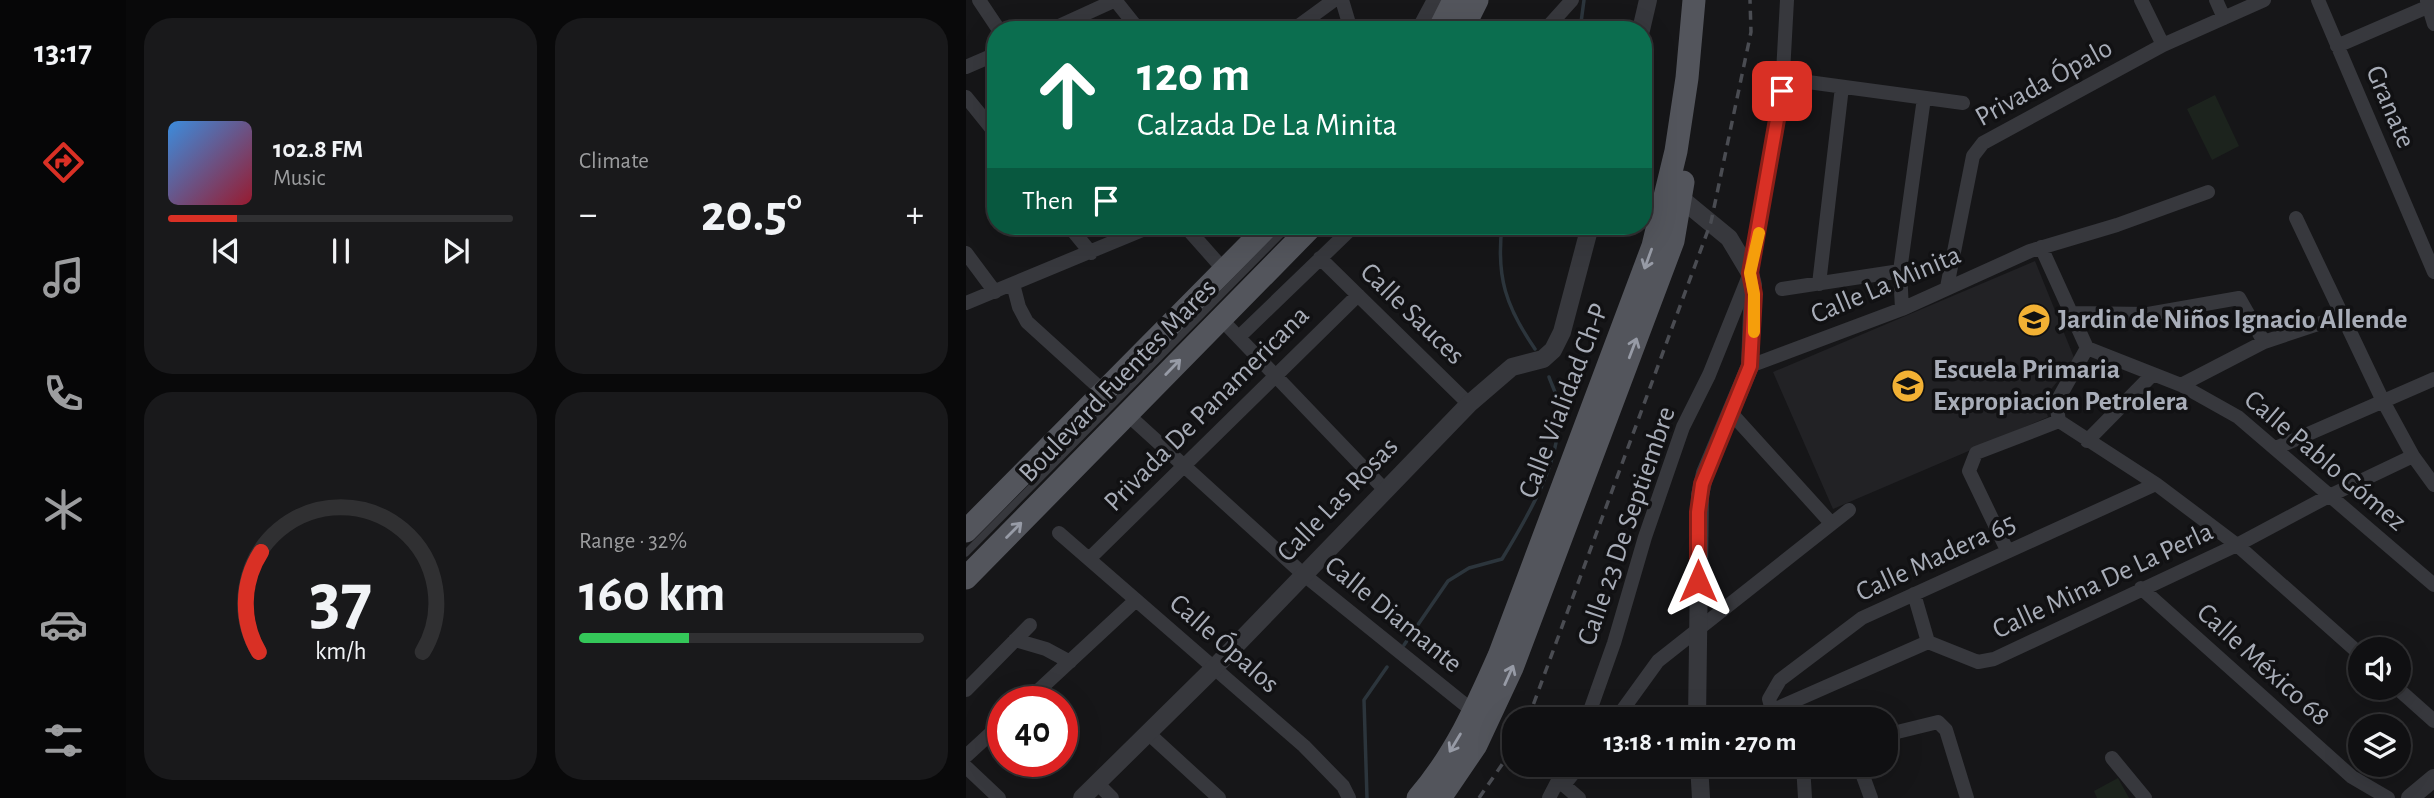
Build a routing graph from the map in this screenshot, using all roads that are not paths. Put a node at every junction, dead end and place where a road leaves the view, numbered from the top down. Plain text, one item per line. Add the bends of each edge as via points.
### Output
1 (979, 0) edge
2 (1115, 0) edge
3 (1334, 0) edge
4 (1342, 0) edge
5 (1436, 0) edge
6 (1454, 0) edge
7 (1477, 0) edge
8 (1489, 0) edge
9 (1572, 0) edge
10 (1648, 0) edge
11 (1694, 0) edge
12 (1707, 0) edge
13 (1787, 0) edge
14 (2141, 0) edge
15 (2216, 0) edge
16 (2264, 0) edge
17 (2318, 0) edge
18 (2429, 4) edge
19 (2224, 18) junction
20 (993, 21) edge
21 (1070, 21) edge
22 (1132, 21) edge
23 (1305, 21) edge
24 (1348, 21) edge
25 (1425, 21) edge
26 (1444, 21) edge
27 (1466, 21) edge
28 (1478, 21) edge
29 (1553, 21) edge
30 (1643, 21) edge
31 (2434, 24) edge
32 (2163, 46) junction
33 (2337, 46) junction
34 (987, 58) edge
35 (966, 67) edge
36 (1808, 82) dead end
37 (1842, 87) junction
38 (966, 97) edge
39 (1924, 98) junction
40 (1963, 103) dead end
41 (987, 123) edge
42 (2208, 192) dead end
43 (1674, 193) junction
44 (2296, 218) dead end
45 (1076, 235) edge
46 (1132, 235) edge
47 (1193, 235) edge
48 (1259, 235) edge
49 (1280, 235) edge
50 (1303, 235) edge
51 (1345, 235) edge
52 (1588, 235) edge
53 (2041, 247) junction
54 (966, 253) edge
55 (1091, 253) junction
56 (1321, 258) junction
57 (1224, 270) junction
58 (1900, 271) junction
59 (2434, 272) edge
60 (1750, 273) junction
61 (1013, 284) junction
62 (1819, 284) junction
63 (1947, 287) junction
64 (1782, 289) dead end
65 (995, 292) junction
66 (1358, 295) junction
67 (966, 303) edge
68 (1902, 309) junction
69 (2071, 313) junction
70 (2345, 315) junction
71 (1221, 319) junction
72 (1240, 336) junction
73 (2264, 342) junction
74 (2087, 348) junction
75 (1750, 366) junction
76 (2152, 375) junction
77 (1278, 376) junction
78 (2434, 379) edge
79 (2181, 385) junction
80 (1103, 391) junction
81 (2384, 401) junction
82 (1469, 404) junction
83 (1127, 414) junction
84 (1731, 414) junction
85 (2059, 421) junction
86 (2087, 441) junction
87 (2276, 448) junction
88 (2413, 456) junction
89 (1185, 465) junction
90 (2155, 484) junction
91 (2434, 485) edge
92 (1384, 489) junction
93 (2327, 497) junction
94 (1849, 510) dead end
95 (1831, 523) junction
96 (966, 531) edge
97 (1059, 533) dead end
98 (2238, 545) junction
99 (2007, 551) junction
100 (966, 552) edge
101 (1090, 558) junction
102 (1303, 574) junction
103 (966, 578) edge
104 (2434, 585) edge
105 (2141, 588) junction
106 (1914, 594) junction
107 (1136, 600) junction
108 (1030, 625) dead end
109 (1698, 627) junction
110 (1015, 640) junction
111 (1928, 642) junction
112 (2348, 643) edge
113 (1070, 662) junction
114 (1213, 669) junction
115 (1044, 686) edge
116 (966, 690) edge
117 (2410, 700) edge
118 (1591, 707) edge
119 (1628, 707) edge
120 (1698, 707) edge
121 (1771, 707) edge
122 (1790, 707) edge
123 (1480, 717) junction
124 (2434, 721) edge
125 (1898, 732) edge
126 (1148, 733) junction
127 (987, 737) edge
128 (966, 756) edge
129 (2112, 758) dead end
130 (966, 767) edge
131 (1563, 777) edge
132 (1567, 777) edge
133 (1699, 777) edge
134 (1804, 777) edge
135 (1863, 777) edge
136 (2434, 778) edge
137 (1097, 783) junction
138 (1561, 783) junction
139 (999, 798) edge
140 (1082, 798) edge
141 (1112, 798) edge
142 (1219, 798) edge
143 (1349, 798) edge
144 (1418, 798) edge
145 (1440, 798) edge
146 (1549, 798) edge
147 (1580, 798) edge
148 (1700, 798) edge
149 (1805, 798) edge
150 (1871, 798) edge
151 (1968, 798) edge
152 (2146, 798) edge
153 (2389, 798) edge
154 (2410, 798) edge

1 - 20 street
2 - 21 street
2 - 22 street
3 - 23 street
4 - 24 street
5 - 25 street
6 - 26 main road
7 - 27 main road
8 - 28 street
9 - 29 street
10 - 30 street
11 - 43 main road, Calle Vialidad Ch-P
12 - 43 main road, Calle Vialidad Ch-P via 1699,91
13 - 60 street, Calle 23 De Septiembre via 1782,91
14 - 32 street
15 - 19 street
16 - 19 street, Privada Ópalo
17 - 33 street, Granate
18 - 31 street
18 - 33 street
19 - 32 street, Privada Ópalo
32 - 63 street, Privada Ópalo via 1979,147 1973,156
33 - 59 street, Granate
34 - 35 street
36 - 37 street
37 - 39 street
37 - 62 street
38 - 41 street
39 - 40 street
39 - 58 street
42 - 53 street, Calle La Minita
43 - 60 street via 1729,238
43 - 123 main road, Calle Vialidad Ch-P
44 - 70 street
45 - 55 street
46 - 55 street
47 - 57 street
48 - 57 main road, Boulevard Fuentes Mares
49 - 100 lane
50 - 71 main road, Boulevard Fuentes Mares
51 - 56 street
52 - 82 street, Calle Las Rosas via 1558,344 1543,359 1512,368
53 - 63 street, Calle La Minita
53 - 69 street
54 - 65 street
55 - 61 street
56 - 66 street, Calle Sauces
56 - 72 street
57 - 80 main road, Boulevard Fuentes Mares
58 - 62 street
58 - 68 street
60 - 75 street via 1754,294
60 - 118 street, Calle 23 De Septiembre via 1709,376 1682,426
61 - 65 street
61 - 80 street via 1027,322
62 - 64 street
63 - 68 street, Calle La Minita
65 - 67 street
66 - 77 street, Privada De Panamericana
66 - 82 street, Calle Sauces
68 - 75 street, Calle La Minita
69 - 73 street via 2148,314 2239,298
69 - 74 street
70 - 73 street
70 - 81 street
71 - 72 street
83 -> 71 main road, Boulevard Fuentes Mares
72 - 77 street
73 - 79 street
74 - 76 street, Calle Pablo Gómez
74 - 85 street via 2056,404
75 - 84 street
76 - 79 street, Calle Pablo Gómez
76 - 86 street
77 - 89 street, Privada De Panamericana
77 - 92 street
78 - 81 street
79 - 87 street, Calle Pablo Gómez via 2238,417
80 - 96 main road, Boulevard Fuentes Mares
81 - 87 street
81 - 88 street
82 - 92 street, Calle Las Rosas
83 - 89 street, Calle Diamante
103 -> 83 main road, Boulevard Fuentes Mares
84 - 95 street
84 - 109 street via 1700,495
85 - 86 street
85 - 99 street via 1976,453 1969,464
86 - 90 street
87 - 93 street, Calle Pablo Gómez
88 - 91 street
88 - 93 street, Calle Mina De La Perla
89 - 101 street, Privada De Panamericana
89 - 102 street, Calle Diamante
90 - 98 street
90 - 99 street, Calle Madera 65
92 - 102 street, Calle Las Rosas
93 - 98 street, Calle Mina De La Perla
93 - 104 street, Calle Pablo Gómez
94 - 95 street
95 - 109 street
97 - 101 street, Calle Ópalos
98 - 105 street, Calle Mina De La Perla
98 - 112 street
99 - 106 street, Calle Madera 65
101 - 107 street, Calle Ópalos
102 - 114 street, Calle Las Rosas
102 - 123 street, Calle Diamante
105 - 111 street, Calle Mina De La Perla via 1986,662
105 - 153 street, Calle México 68 via 2352,777
106 - 111 street
106 - 121 street, Calle Madera 65 via 1862,618 1780,680 1769,699
107 - 113 street
107 - 114 street, Calle Ópalos
108 - 110 street
109 - 119 street via 1658,661
109 - 120 street
110 - 113 street
110 - 116 street
111 - 122 street
113 - 115 street
114 - 126 street, Calle Las Rosas
114 - 143 street, Calle Ópalos via 1304,746
117 - 124 street
123 -> 144 main road, Calle Vialidad Ch-P
123 - 145 main road, Calle Vialidad Ch-P via 1476,745
125 - 151 street via 1938,723 1946,730
126 - 137 street, Calle Las Rosas
126 - 142 street
127 - 128 street
129 - 152 street
130 - 139 street
131 - 138 street
132 - 138 street
133 - 148 street
134 - 149 street
135 - 150 street
136 - 154 street
137 - 140 street, Calle Las Rosas
137 - 141 street
138 - 146 street
138 - 147 street

